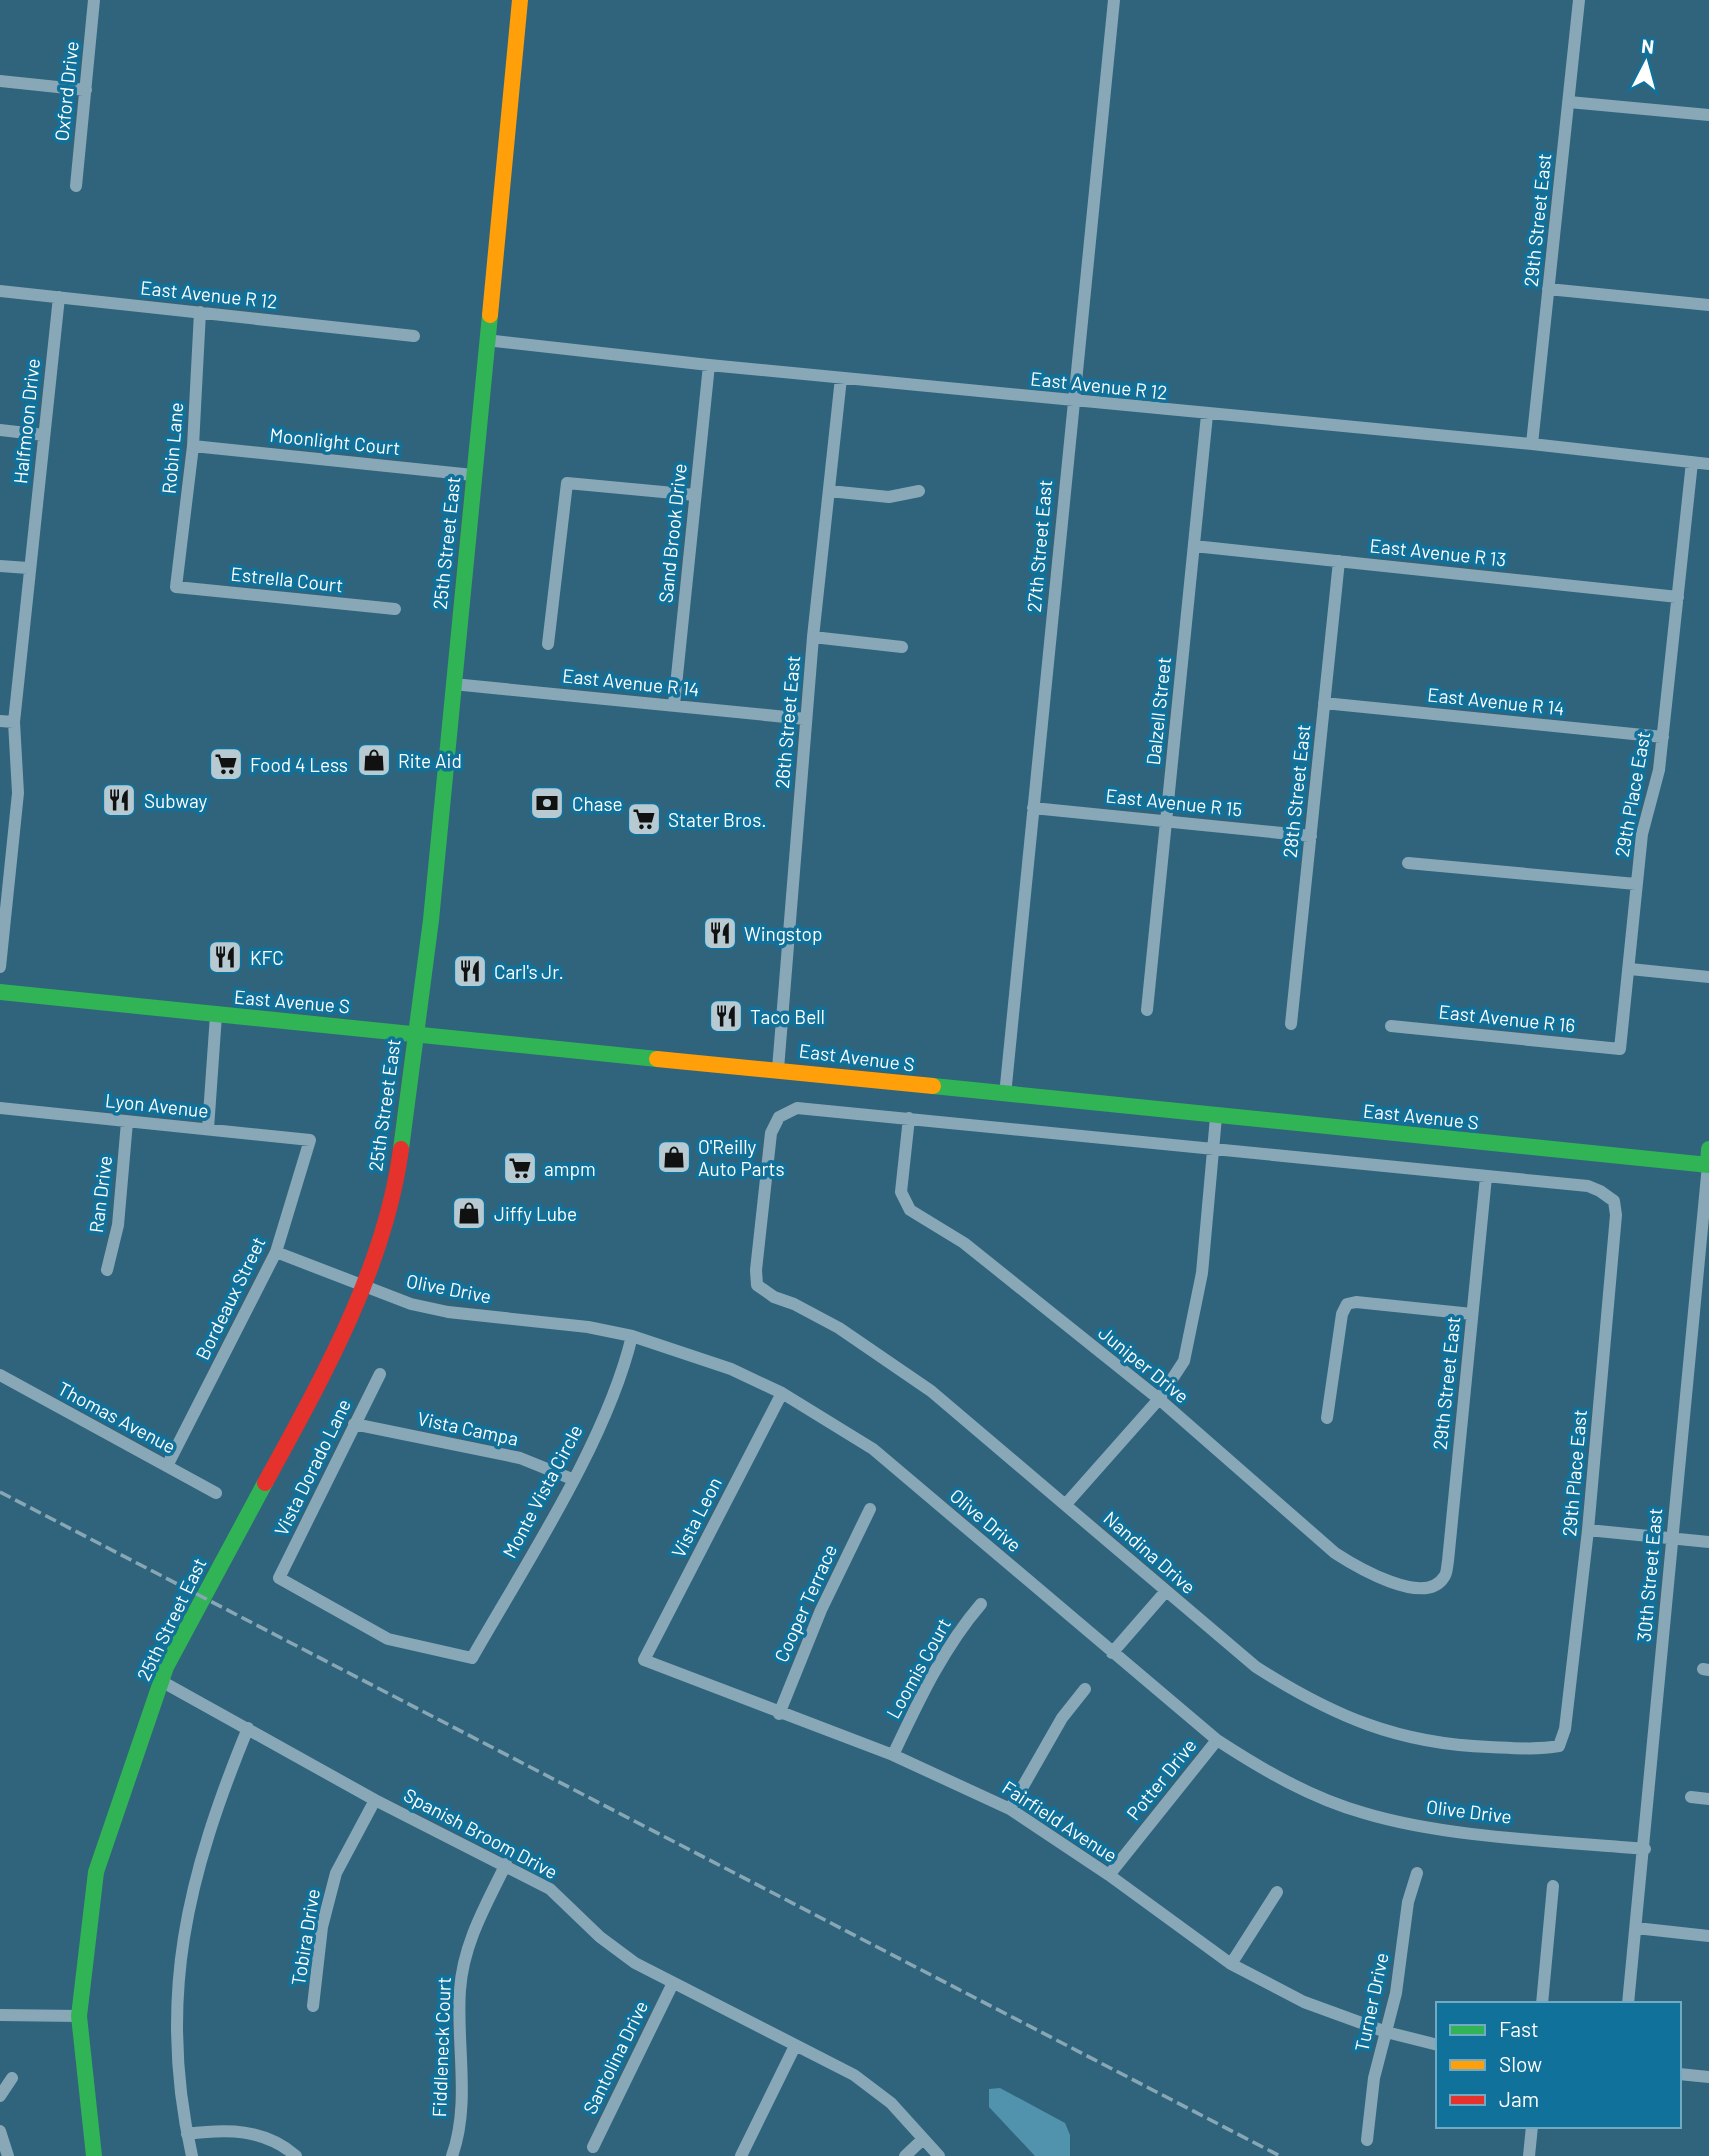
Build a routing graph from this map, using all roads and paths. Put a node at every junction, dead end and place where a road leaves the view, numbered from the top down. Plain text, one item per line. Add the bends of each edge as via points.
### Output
1 (94, 0) edge
2 (520, 0) edge
3 (1114, 0) edge
4 (1579, 0) edge
5 (0, 81) edge
6 (86, 90) junction
7 (1569, 102) junction
8 (1709, 116) edge
9 (76, 186) dead end
10 (1548, 289) junction
11 (0, 291) edge
12 (59, 297) junction
13 (1709, 305) edge
14 (200, 312) junction
15 (414, 335) dead end
16 (486, 340) junction
17 (709, 365) junction
18 (841, 379) junction
19 (1072, 401) junction
20 (1208, 415) junction
21 (0, 430) edge
22 (44, 435) junction
23 (1532, 444) junction
24 (194, 446) junction
25 (1692, 462) junction
26 (1709, 464) edge
27 (473, 475) junction
28 (829, 491) junction
29 (919, 491) dead end
30 (695, 495) junction
31 (1194, 546) junction
32 (1339, 561) junction
33 (0, 566) edge
34 (28, 568) junction
35 (176, 587) joint
36 (1678, 597) junction
37 (395, 608) dead end
38 (813, 637) junction
39 (548, 644) dead end
40 (902, 647) dead end
41 (453, 684) junction
42 (1324, 703) junction
43 (674, 705) junction
44 (806, 719) junction
45 (0, 721) edge
46 (14, 722) junction
47 (1663, 737) junction
48 (1033, 808) junction
49 (1167, 820) junction
50 (1311, 836) junction
51 (1408, 863) dead end
52 (1636, 884) junction
53 (3, 889) edge
54 (0, 967) edge
55 (1630, 969) junction
56 (1709, 977) edge
57 (0, 992) edge
58 (1147, 1010) dead end
59 (216, 1015) junction
60 (1291, 1024) dead end
61 (1391, 1026) dead end
62 (415, 1034) junction
63 (1620, 1049) joint
64 (778, 1069) junction
65 (1005, 1096) junction
66 (0, 1108) edge
67 (1216, 1116) junction
68 (909, 1118) junction
69 (128, 1122) junction
70 (208, 1129) junction
71 (310, 1140) joint
72 (1211, 1149) junction
73 (1709, 1160) edge
74 (1486, 1177) junction
75 (276, 1252) junction
76 (107, 1270) dead end
77 (363, 1286) junction
78 (1472, 1314) junction
79 (632, 1336) junction
80 (380, 1374) dead end
81 (0, 1375) edge
82 (782, 1393) junction
83 (1159, 1399) junction
84 (1327, 1418) dead end
85 (354, 1424) junction
86 (167, 1466) junction
87 (572, 1479) junction
88 (216, 1493) dead end
89 (1066, 1504) junction
90 (870, 1509) dead end
91 (1588, 1530) junction
92 (1674, 1539) junction
93 (1709, 1542) edge
94 (1433, 1587) joint
95 (1166, 1591) junction
96 (981, 1604) dead end
97 (1112, 1653) junction
98 (472, 1658) joint
99 (644, 1660) joint
100 (161, 1682) junction
101 (1085, 1689) dead end
102 (779, 1714) junction
103 (248, 1728) junction
104 (1217, 1740) junction
105 (1559, 1746) joint
106 (893, 1755) junction
107 (1691, 1797) dead end
108 (1709, 1799) edge
109 (375, 1800) junction
110 (1010, 1809) junction
111 (1644, 1849) junction
112 (506, 1864) junction
113 (1417, 1873) dead end
114 (1109, 1875) junction
115 (1553, 1886) dead end
116 (1277, 1892) dead end
117 (1636, 1928) junction
118 (1709, 1936) edge
119 (1231, 1964) junction
120 (673, 1983) junction
121 (1542, 2002) edge
122 (1628, 2002) edge
123 (313, 2006) dead end
124 (0, 2015) edge
125 (79, 2017) junction
126 (1386, 2032) junction
127 (1436, 2044) edge
128 (795, 2046) junction
129 (1681, 2074) edge
130 (1709, 2077) edge
131 (12, 2078) dead end
132 (0, 2096) edge
133 (1532, 2128) edge
134 (0, 2131) edge
135 (187, 2134) junction
136 (923, 2139) junction
137 (1367, 2140) dead end
138 (593, 2147) dead end
139 (8, 2156) edge
140 (94, 2156) edge
141 (192, 2156) edge
142 (296, 2156) edge
143 (452, 2156) edge
144 (741, 2156) edge
145 (905, 2156) edge
146 (939, 2156) edge
147 (1529, 2156) edge

1 - 6 street, Oxford Drive
2 - 16 main road, 25th Street East
3 - 19 street, 27th Street East
4 - 7 street, 29th Street East
5 - 6 street
6 - 9 street, Oxford Drive
7 - 8 street
7 - 10 street, 29th Street East
10 - 13 street
10 - 23 street, 29th Street East
11 - 12 street, East Avenue R 12
12 - 14 street, East Avenue R 12
12 - 22 street, Halfmoon Drive
14 - 15 street, East Avenue R 12
14 - 24 street, Robin Lane
16 - 17 street, East Avenue R 12
16 - 27 main road, 25th Street East
17 - 18 street, East Avenue R 12
17 - 30 street, Sand Brook Drive
18 - 19 street, East Avenue R 12
18 - 28 street, 26th Street East
19 - 20 street, East Avenue R 12
19 - 48 street, 27th Street East
20 - 23 street, East Avenue R 12
20 - 31 street, Dalzell Street
21 - 22 street
22 - 34 street, Halfmoon Drive
23 - 25 street, East Avenue R 12
24 - 27 street, Moonlight Court
24 - 35 street, Robin Lane
25 - 26 street, East Avenue R 12
25 - 36 street, 29th Place East
27 - 41 main road, 25th Street East
28 - 29 street via 889,497
28 - 38 street, 26th Street East
30 - 39 street via 567,482
30 - 43 street, Sand Brook Drive
31 - 32 street, East Avenue R 13
31 - 49 street, Dalzell Street
32 - 36 street, East Avenue R 13
32 - 42 street, 28th Street East
33 - 34 street
34 - 46 street, Halfmoon Drive
35 - 37 street, Estrella Court
36 - 47 street, 29th Place East
38 - 40 street
38 - 44 street, 26th Street East
41 - 43 street, East Avenue R 14
41 - 62 main road, 25th Street East via 431,920
42 - 47 street, East Avenue R 14
42 - 50 street, 28th Street East
43 - 44 street, East Avenue R 14
44 - 64 street, 26th Street East
45 - 46 street
46 - 53 street, Halfmoon Drive via 18,793
47 - 52 street, 29th Place East
48 - 49 street, East Avenue R 15
48 - 65 street, 27th Street East
49 - 50 street, East Avenue R 15
49 - 58 street, Dalzell Street
50 - 60 street, 28th Street East
51 - 52 street
52 - 55 street, 29th Place East
53 - 54 street, Halfmoon Drive
55 - 56 street
55 - 63 street, 29th Place East
57 - 59 main road, East Avenue S
59 - 62 main road, East Avenue S
59 - 70 street
61 - 63 street, East Avenue R 16
62 - 64 main road, East Avenue S
62 - 77 main road, 25th Street East via 399,1164
64 - 65 main road, East Avenue S
65 - 67 main road, East Avenue S
66 - 69 street, Lyon Avenue
67 - 72 street
67 - 73 main road, East Avenue S
68 - 72 street
68 - 83 street, Juniper Drive via 901,1192 909,1210 964,1243
68 - 89 street, Nandina Drive via 797,1108 779,1117 771,1133 757,1284 890,1361
69 - 70 street, Lyon Avenue
69 - 76 street, Ran Drive via 118,1225
70 - 71 street, Lyon Avenue
71 - 75 street, Bordeaux Street
72 - 74 street
72 - 83 street via 1202,1273 1192,1337 1184,1362
73 - 92 street, 30th Street East
74 - 78 street, 29th Street East
74 - 91 street, 29th Place East via 1588,1186 1614,1201
75 - 77 street, Olive Drive
75 - 86 street, Bordeaux Street
77 - 79 street, Olive Drive via 448,1312
77 - 100 main road, 25th Street East via 307,1406
78 - 84 street via 1347,1304
78 - 94 street, 29th Street East via 1448,1561 1444,1577
79 - 82 street, Olive Drive via 731,1369
79 - 87 street, Monte Vista Circle via 610,1402
80 - 85 street, Vista Dorado Lane
81 - 86 street, Thomas Avenue
82 - 97 street, Olive Drive via 873,1449
82 - 99 street, Vista Leon
83 - 89 street
83 - 94 street, Juniper Drive via 1335,1553 1362,1571 1391,1582
85 - 87 street, Vista Campa via 520,1458
85 - 98 street, Vista Dorado Lane via 279,1578 388,1639
86 - 88 street, Thomas Avenue
87 - 98 street, Monte Vista Circle
89 - 95 street, Nandina Drive
90 - 102 street, Cooper Terrace via 821,1610
91 - 92 street
91 - 105 street, 29th Place East via 1565,1729
92 - 93 street
92 - 111 street, 30th Street East
95 - 97 street
95 - 105 street, Nandina Drive via 1256,1667 1341,1716 1393,1735 1454,1746
96 - 106 street, Loomis Court via 959,1630
97 - 104 street, Olive Drive
99 - 102 street, Fairfield Avenue
100 - 103 street, Spanish Broom Drive
100 - 125 main road, 25th Street East via 96,1872
101 - 110 street via 1062,1718
102 - 106 street, Fairfield Avenue
103 - 109 street, Spanish Broom Drive
103 - 135 street via 214,1810 182,1939 178,2074
104 - 111 street, Olive Drive via 1266,1772 1364,1814 1413,1824
104 - 114 street, Potter Drive
106 - 110 street, Fairfield Avenue
107 - 108 street
109 - 112 street, Spanish Broom Drive
109 - 123 street, Tobira Drive via 336,1873 322,1927
110 - 114 street, Fairfield Avenue
111 - 117 street, 30th Street East
112 - 120 street, Spanish Broom Drive via 550,1889 635,1963
112 - 143 street, Fiddleneck Court via 466,1951 460,1988 461,2098
113 - 126 street, Turner Drive
114 - 119 street, Fairfield Avenue
115 - 121 street
116 - 119 street
117 - 118 street
117 - 122 street, 30th Street East
119 - 126 street, Fairfield Avenue via 1304,2002
120 - 128 street, Spanish Broom Drive
120 - 138 street, Santolina Drive
124 - 125 street
125 - 140 main road, 25th Street East
126 - 127 street, Fairfield Avenue
126 - 137 street, Turner Drive via 1374,2078
128 - 136 street, Spanish Broom Drive via 854,2075 891,2103
128 - 144 street
129 - 130 street
131 - 132 street
133 - 147 street
134 - 139 street
135 - 141 street
135 - 142 street via 228,2129 257,2134
136 - 145 street
136 - 146 street, Spanish Broom Drive

